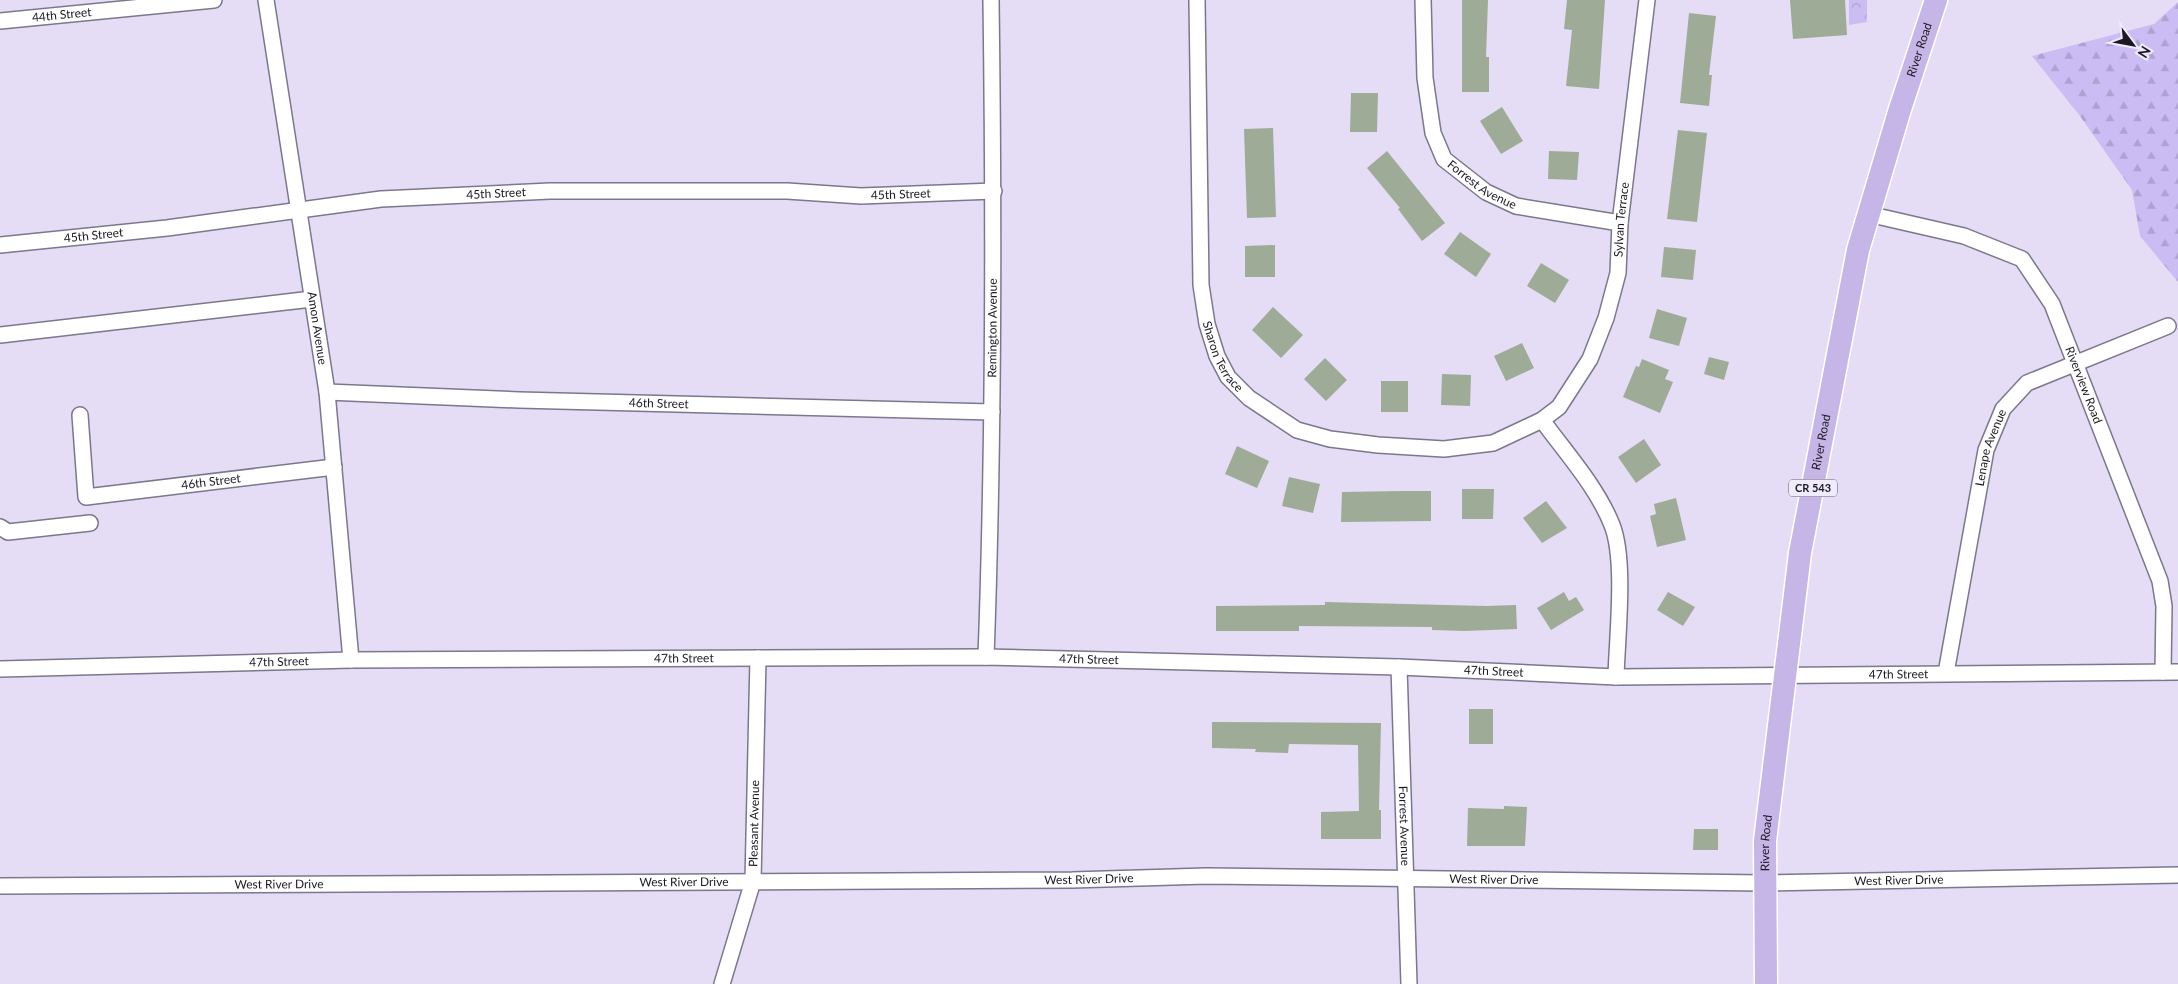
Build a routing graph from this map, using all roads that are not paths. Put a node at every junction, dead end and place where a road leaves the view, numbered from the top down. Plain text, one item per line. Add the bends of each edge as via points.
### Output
1 (214, 0) edge
2 (266, 0) edge
3 (991, 0) edge
4 (1197, 0) edge
5 (1423, 0) edge
6 (1646, 0) edge
7 (1936, 0) edge
8 (0, 21) edge
9 (994, 191) junction
10 (299, 210) junction
11 (1868, 214) junction
12 (1620, 223) junction
13 (0, 245) edge
14 (312, 299) junction
15 (2168, 326) dead end
16 (0, 335) edge
17 (2075, 364) junction
18 (327, 392) junction
19 (992, 412) junction
20 (80, 415) dead end
21 (1542, 420) junction
22 (334, 467) junction
23 (90, 523) dead end
24 (0, 527) edge
25 (986, 657) junction
26 (758, 658) junction
27 (351, 660) junction
28 (1399, 667) junction
29 (0, 669) edge
30 (2170, 672) edge
31 (1946, 673) junction
32 (1785, 675) junction
33 (1616, 677) junction
34 (2178, 875) edge
35 (1405, 879) junction
36 (753, 881) junction
37 (1764, 883) junction
38 (0, 886) edge
39 (722, 984) edge
40 (1409, 984) edge
41 (1766, 984) edge

1 - 8 street, 44th Street
2 - 10 street, Amon Avenue
3 - 9 street, Remington Avenue
4 - 21 street, Sharon Terrace via 1201,285 1216,356 1228,377 1272,416 1297,430 1378,446 1444,449 1493,443
5 - 12 street, Forrest Avenue via 1425,78 1433,133 1444,159 1486,192 1516,206
6 - 12 street, Sylvan Terrace
7 - 11 main road, River Road / CR 543
9 - 10 street, 45th Street via 861,196 787,191 550,191 381,199
9 - 19 street, Remington Avenue
10 - 13 street, 45th Street via 167,228
10 - 14 street, Amon Avenue
11 - 17 street, Riverview Road via 1964,236 2022,259 2052,304
11 - 32 main road, River Road / CR 543 via 1858,250 1800,554
12 - 21 street, Sylvan Terrace via 1618,273 1606,318 1590,359 1559,407
14 - 16 street
14 - 18 street, Amon Avenue
15 - 17 street, Lenape Avenue
17 - 30 street, Riverview Road via 2160,581
17 - 31 street, Lenape Avenue via 2027,383 2003,409 1986,450
18 - 19 street, 46th Street
18 - 22 street, Amon Avenue
19 - 25 street, Remington Avenue
20 - 22 street, 46th Street via 86,497
21 - 33 street via 1596,495 1612,525 1619,570
22 - 27 street, Amon Avenue
23 - 24 street via 8,532
25 - 26 street, 47th Street
25 - 28 street, 47th Street
26 - 27 street, 47th Street
26 - 36 street, Pleasant Avenue
27 - 29 street, 47th Street
28 - 33 street, 47th Street
28 - 35 street, Forrest Avenue
30 - 31 street, 47th Street
31 - 32 street, 47th Street
32 - 33 street, 47th Street
32 - 37 main road, River Road / CR 543 via 1765,842
34 - 37 street, West River Drive
35 - 36 street, West River Drive via 1206,876 1072,880
35 - 37 street, West River Drive
35 - 40 street, Forrest Avenue
36 - 38 street, West River Drive
36 - 39 street, Pleasant Avenue
37 - 41 main road, River Road / CR 543

